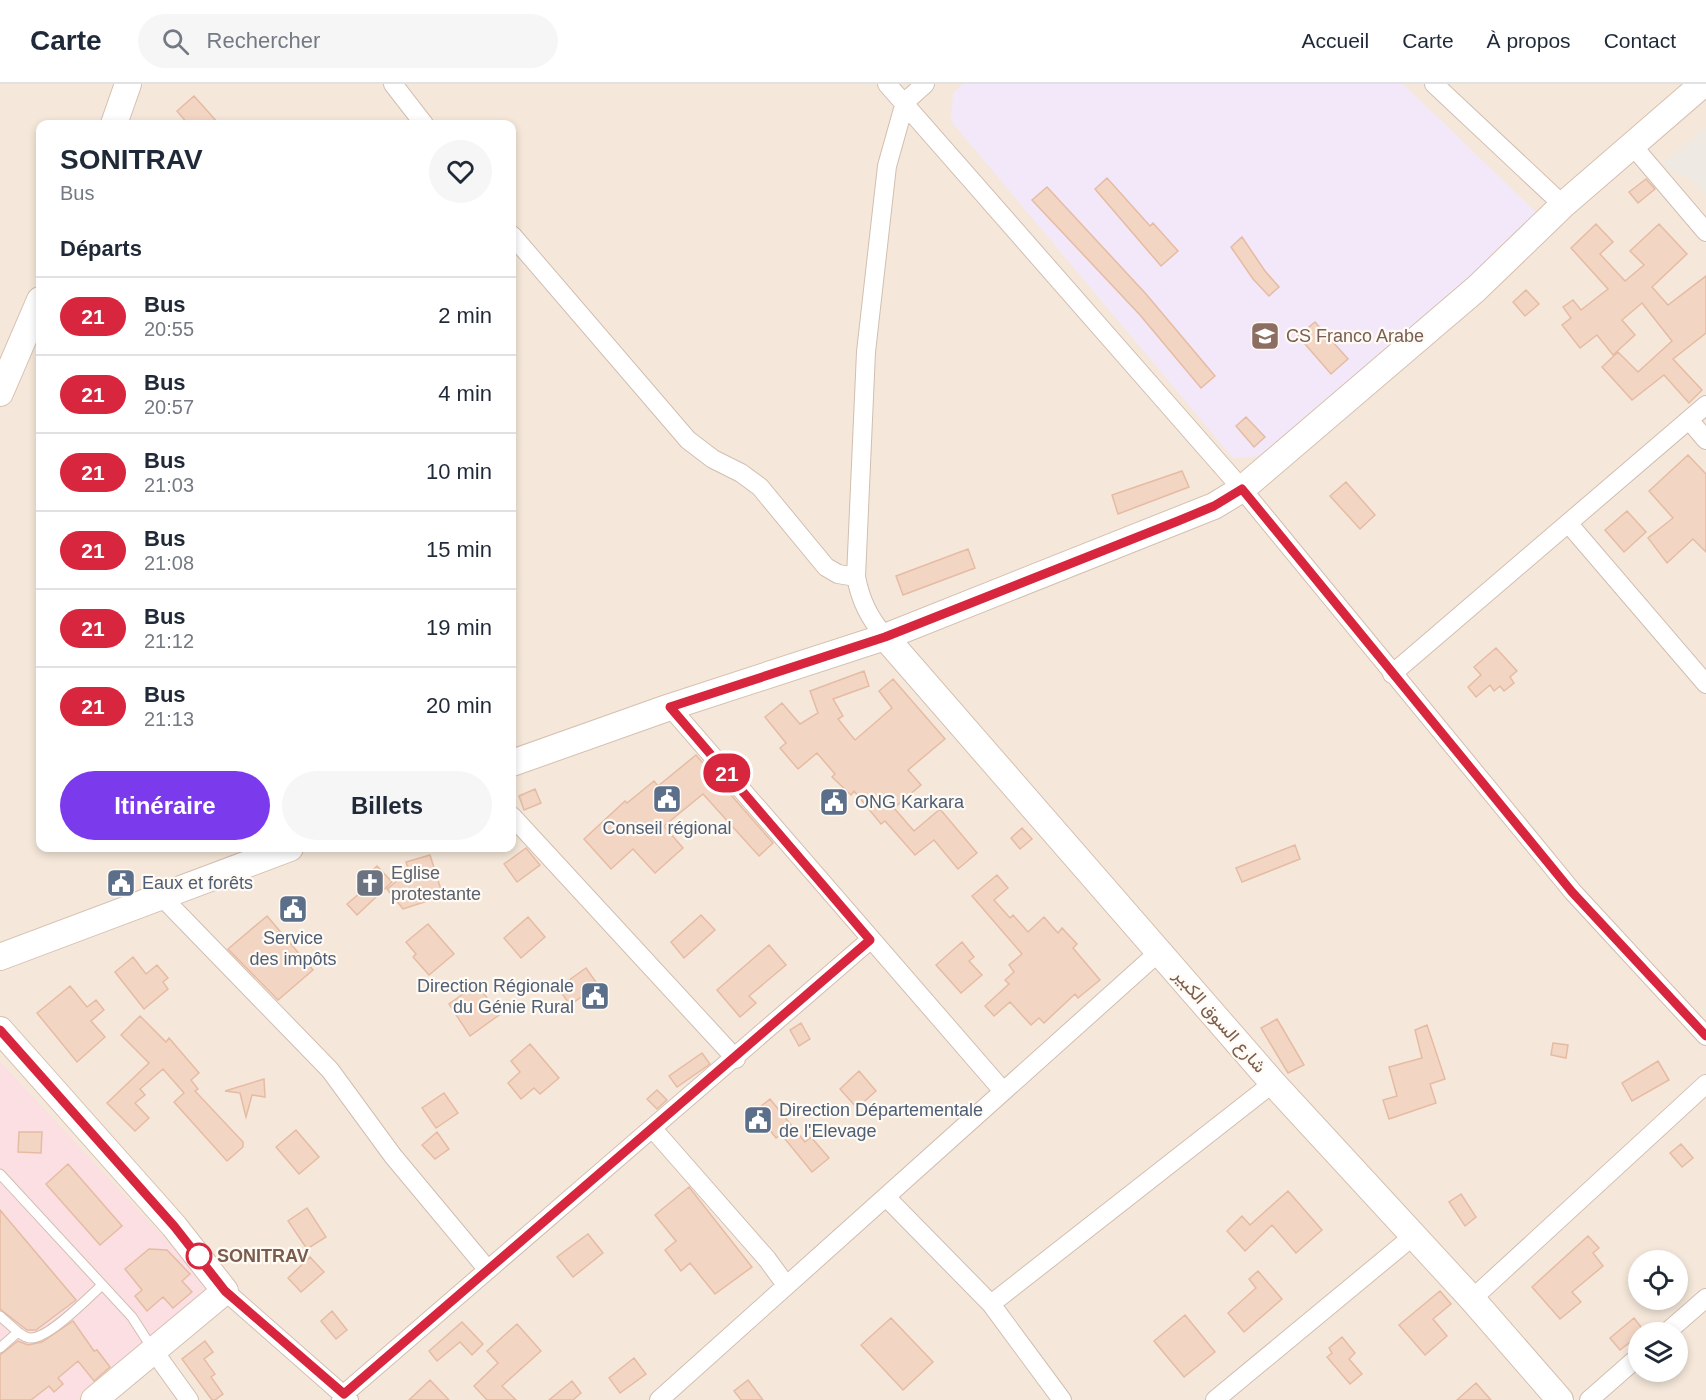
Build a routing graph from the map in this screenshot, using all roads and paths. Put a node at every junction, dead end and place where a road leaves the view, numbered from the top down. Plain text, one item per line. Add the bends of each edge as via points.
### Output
1 (128, 84) edge
2 (393, 84) edge
3 (887, 84) edge
4 (925, 84) edge
5 (1434, 84) edge
6 (1703, 84) edge
7 (905, 102) junction
8 (115, 120) edge
9 (421, 120) edge
10 (1632, 145) junction
11 (1563, 205) junction
12 (1706, 232) edge
13 (516, 240) edge
14 (36, 308) edge
15 (7, 352) edge
16 (0, 393) edge
17 (1706, 405) edge
18 (1689, 420) junction
19 (1706, 440) edge
20 (1242, 489) junction
21 (1568, 523) junction
22 (856, 577) junction
23 (885, 637) junction
24 (1392, 674) junction
25 (1706, 684) edge
26 (670, 707) junction
27 (516, 762) edge
28 (516, 820) edge
29 (280, 852) edge
30 (162, 897) junction
31 (870, 940) junction
32 (1160, 951) junction
33 (0, 957) edge
34 (0, 1030) edge
35 (1706, 1036) edge
36 (736, 1059) junction
37 (1273, 1083) junction
38 (1706, 1084) edge
39 (1003, 1091) junction
40 (653, 1129) junction
41 (0, 1174) edge
42 (887, 1198) junction
43 (1412, 1237) junction
44 (488, 1270) junction
45 (786, 1285) junction
46 (102, 1286) junction
47 (225, 1291) junction
48 (1706, 1298) edge
49 (1472, 1299) junction
50 (991, 1304) junction
51 (0, 1316) edge
52 (1678, 1322) edge
53 (18, 1332) junction
54 (0, 1348) edge
55 (153, 1350) junction
56 (1628, 1366) edge
57 (1237, 1393) edge
58 (345, 1398) edge
59 (1058, 1398) edge
60 (94, 1400) edge
61 (189, 1400) edge
62 (659, 1400) edge
63 (1215, 1400) edge
64 (1560, 1400) edge
65 (1589, 1400) edge

1 - 8 street
2 - 9 street
3 - 7 street
4 - 7 street
5 - 11 street
6 - 10 street
7 - 20 street
7 - 22 street via 887,166 866,352
10 - 11 street
10 - 12 street
11 - 20 street via 1476,289
13 - 22 street via 688,440 760,487 826,567
14 - 15 street
15 - 16 street
17 - 18 street
18 - 19 street
18 - 21 street
20 - 23 street via 1214,506
20 - 24 street
21 - 24 street
21 - 25 street
22 - 23 street via 864,608
23 - 26 street
23 - 32 street, شارع السوق الكبير
24 - 35 street via 1572,892
26 - 27 street
26 - 31 street
28 - 36 street
29 - 30 street
30 - 33 street
30 - 44 street via 330,1070 393,1156
31 - 36 street
31 - 39 street
32 - 37 street, شارع السوق الكبير
32 - 39 street
34 - 47 street via 174,1226
36 - 40 street
37 - 43 street, شارع السوق الكبير
37 - 50 street
38 - 49 street
39 - 42 street
40 - 44 street
40 - 45 street via 767,1258
41 - 46 lane
42 - 45 street
42 - 50 street
43 - 49 street, شارع السوق الكبير
43 - 57 street
44 - 58 street
45 - 62 street
46 - 53 lane via 38,1337 26,1338
46 - 55 lane via 132,1317
47 - 55 street
47 - 58 street
48 - 52 street
49 - 64 street, شارع السوق الكبير
50 - 59 street
51 - 53 lane
53 - 54 lane
55 - 60 street
55 - 61 street
56 - 65 street
57 - 63 street

